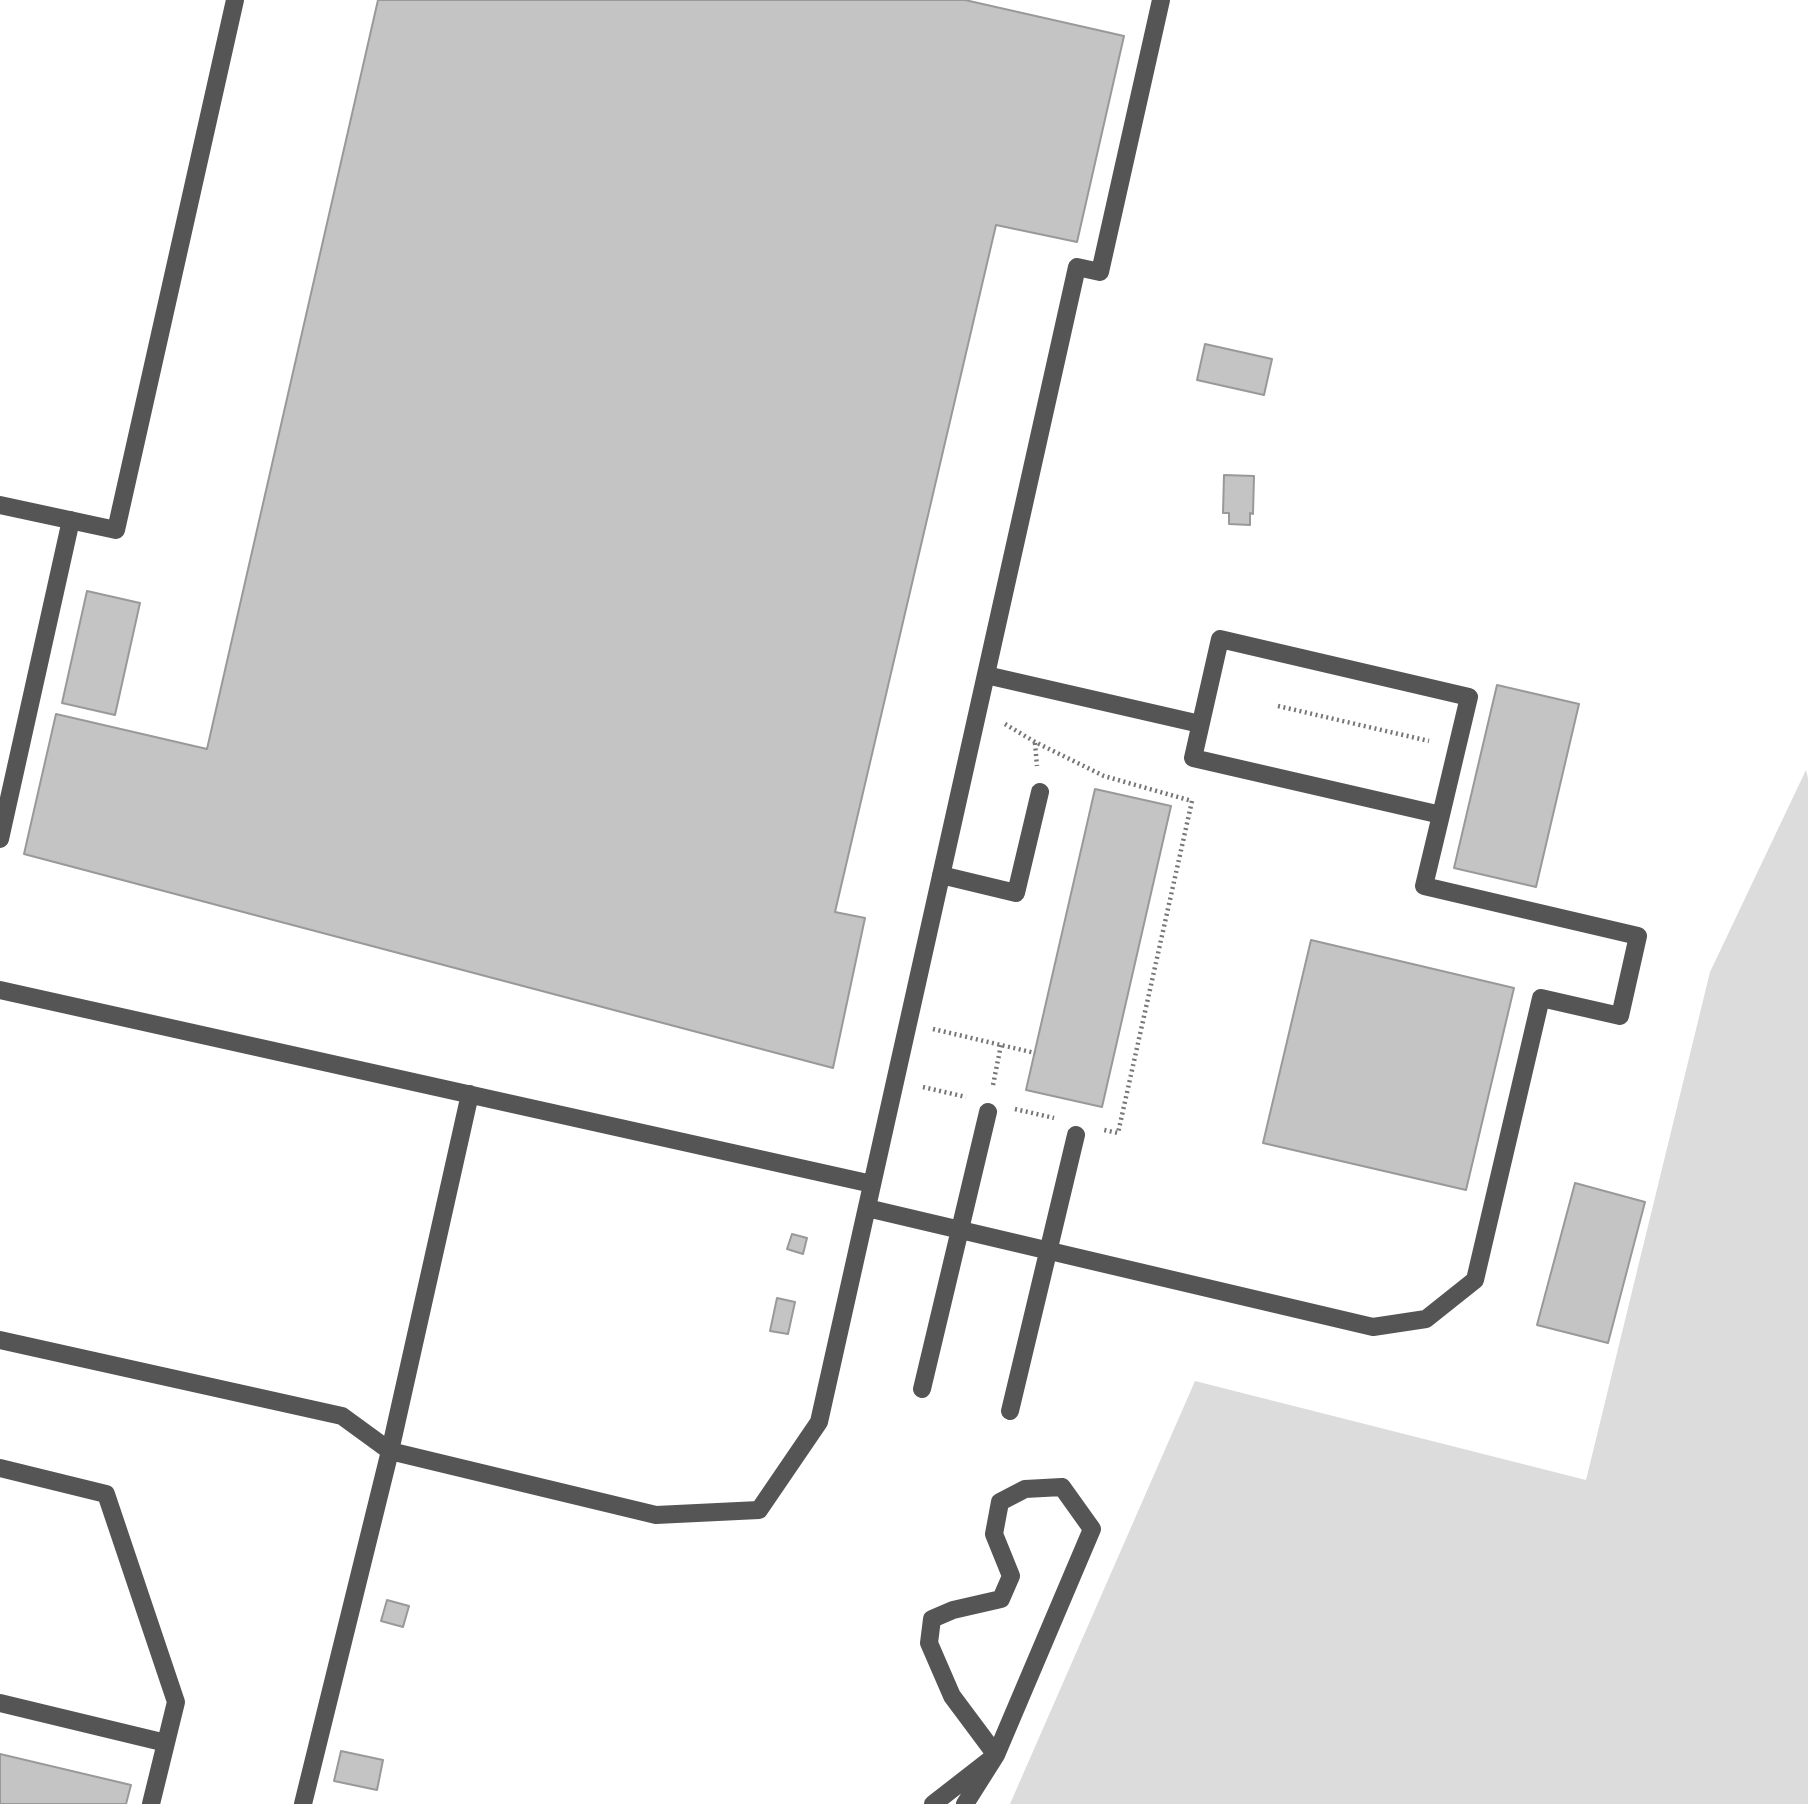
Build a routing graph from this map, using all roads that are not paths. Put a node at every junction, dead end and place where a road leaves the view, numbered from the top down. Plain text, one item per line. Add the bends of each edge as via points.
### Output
1 (235, 0) edge
2 (1161, 0) edge
3 (0, 505) edge
4 (71, 520) junction
5 (986, 675) junction
6 (1200, 724) junction
7 (1040, 792) dead end
8 (1441, 815) junction
9 (0, 839) edge
10 (941, 875) junction
11 (0, 990) edge
12 (470, 1094) junction
13 (988, 1107) road end
14 (1078, 1127) road end
15 (872, 1184) junction
16 (867, 1208) junction
17 (960, 1230) junction
18 (1048, 1251) junction
19 (0, 1340) edge
20 (922, 1388) dead end
21 (1010, 1410) dead end
22 (390, 1451) junction
23 (0, 1468) edge
24 (0, 1703) edge
25 (166, 1742) junction
26 (996, 1755) junction
27 (151, 1804) edge
28 (303, 1804) edge
29 (933, 1804) edge
30 (965, 1804) edge

1 - 4 lane via 116,530
2 - 5 lane via 1100,272 1077,267
3 - 4 lane
4 - 9 lane
5 - 6 lane
5 - 10 lane
6 - 8 lane via 1193,758
6 - 8 lane via 1220,639 1469,697
7 - 10 lane via 1016,892
8 - 18 lane via 1424,886 1638,936 1619,1016 1541,998 1475,1280 1426,1319 1373,1327
10 - 15 lane
11 - 12 lane
12 - 15 lane
12 - 22 lane
13 - 17 lane
14 - 18 lane
15 - 16 lane
16 - 17 lane
16 - 22 lane via 819,1422 759,1510 656,1515
17 - 18 lane
17 - 20 lane
18 - 21 lane
19 - 22 lane via 342,1416
22 - 28 lane
23 - 25 lane via 106,1494 176,1702
24 - 25 lane
25 - 27 lane
26 - 26 lane via 1092,1529 1062,1487 1025,1489 1000,1503 994,1534 1011,1576 1001,1599 932,1619 929,1643 952,1696
26 - 29 lane
26 - 30 lane

